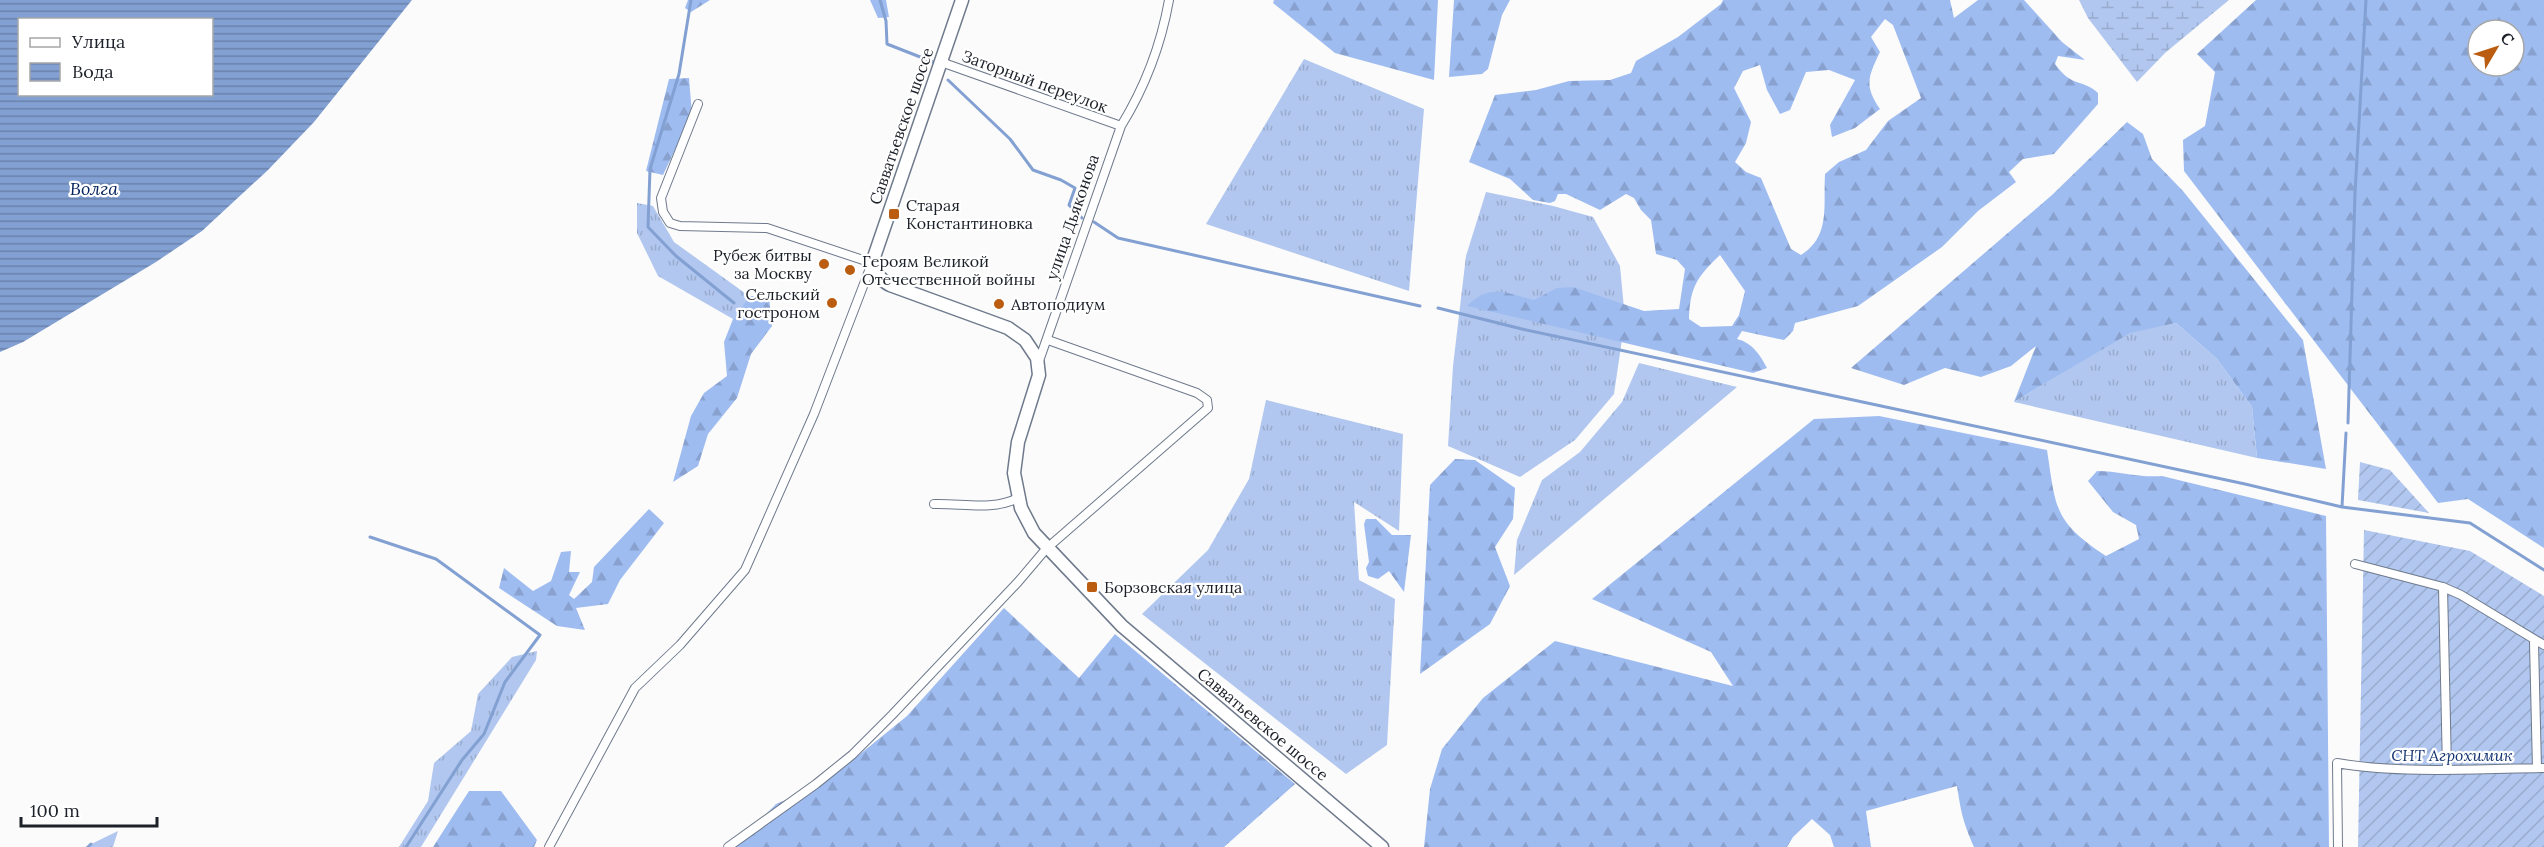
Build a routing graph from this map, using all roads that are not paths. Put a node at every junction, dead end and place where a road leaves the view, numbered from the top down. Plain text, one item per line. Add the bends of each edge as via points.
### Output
1 (962, 0) edge
2 (1169, 0) edge
3 (941, 62) junction
4 (698, 104) dead end
5 (1121, 126) junction
6 (872, 263) junction
7 (1048, 339) junction
8 (1038, 363) junction
9 (1018, 498) junction
10 (934, 504) dead end
11 (1046, 549) junction
12 (2355, 564) dead end
13 (2443, 588) junction
14 (2542, 644) edge
15 (2541, 768) edge
16 (2447, 769) junction
17 (549, 847) edge
18 (728, 847) edge
19 (1382, 847) edge
20 (2338, 847) edge

1 - 3 main road, Савватьевское шоссе
2 - 5 street, улица Дьяконова via 1164,29 1140,97
3 - 5 street, Заторный переулок
3 - 6 main road, Савватьевское шоссе
4 - 6 street via 661,198 670,223 767,228
5 - 7 street, улица Дьяконова
6 - 8 main road via 876,274 890,285 1012,330 1029,344
6 - 17 street via 814,414 745,570 680,645 635,688
7 - 8 street, улица Дьяконова
7 - 11 street via 1197,393 1208,408
8 - 9 main road, улица Дьяконова via 1038,378 1016,454
9 - 10 street via 994,507
9 - 11 main road, улица Дьяконова via 1029,525
11 - 18 street via 852,754
11 - 19 main road, Савватьевское шоссе via 1122,626
12 - 13 street
13 - 14 street
13 - 16 street
14 - 15 street via 2534,643
15 - 16 street
16 - 20 street via 2337,762

